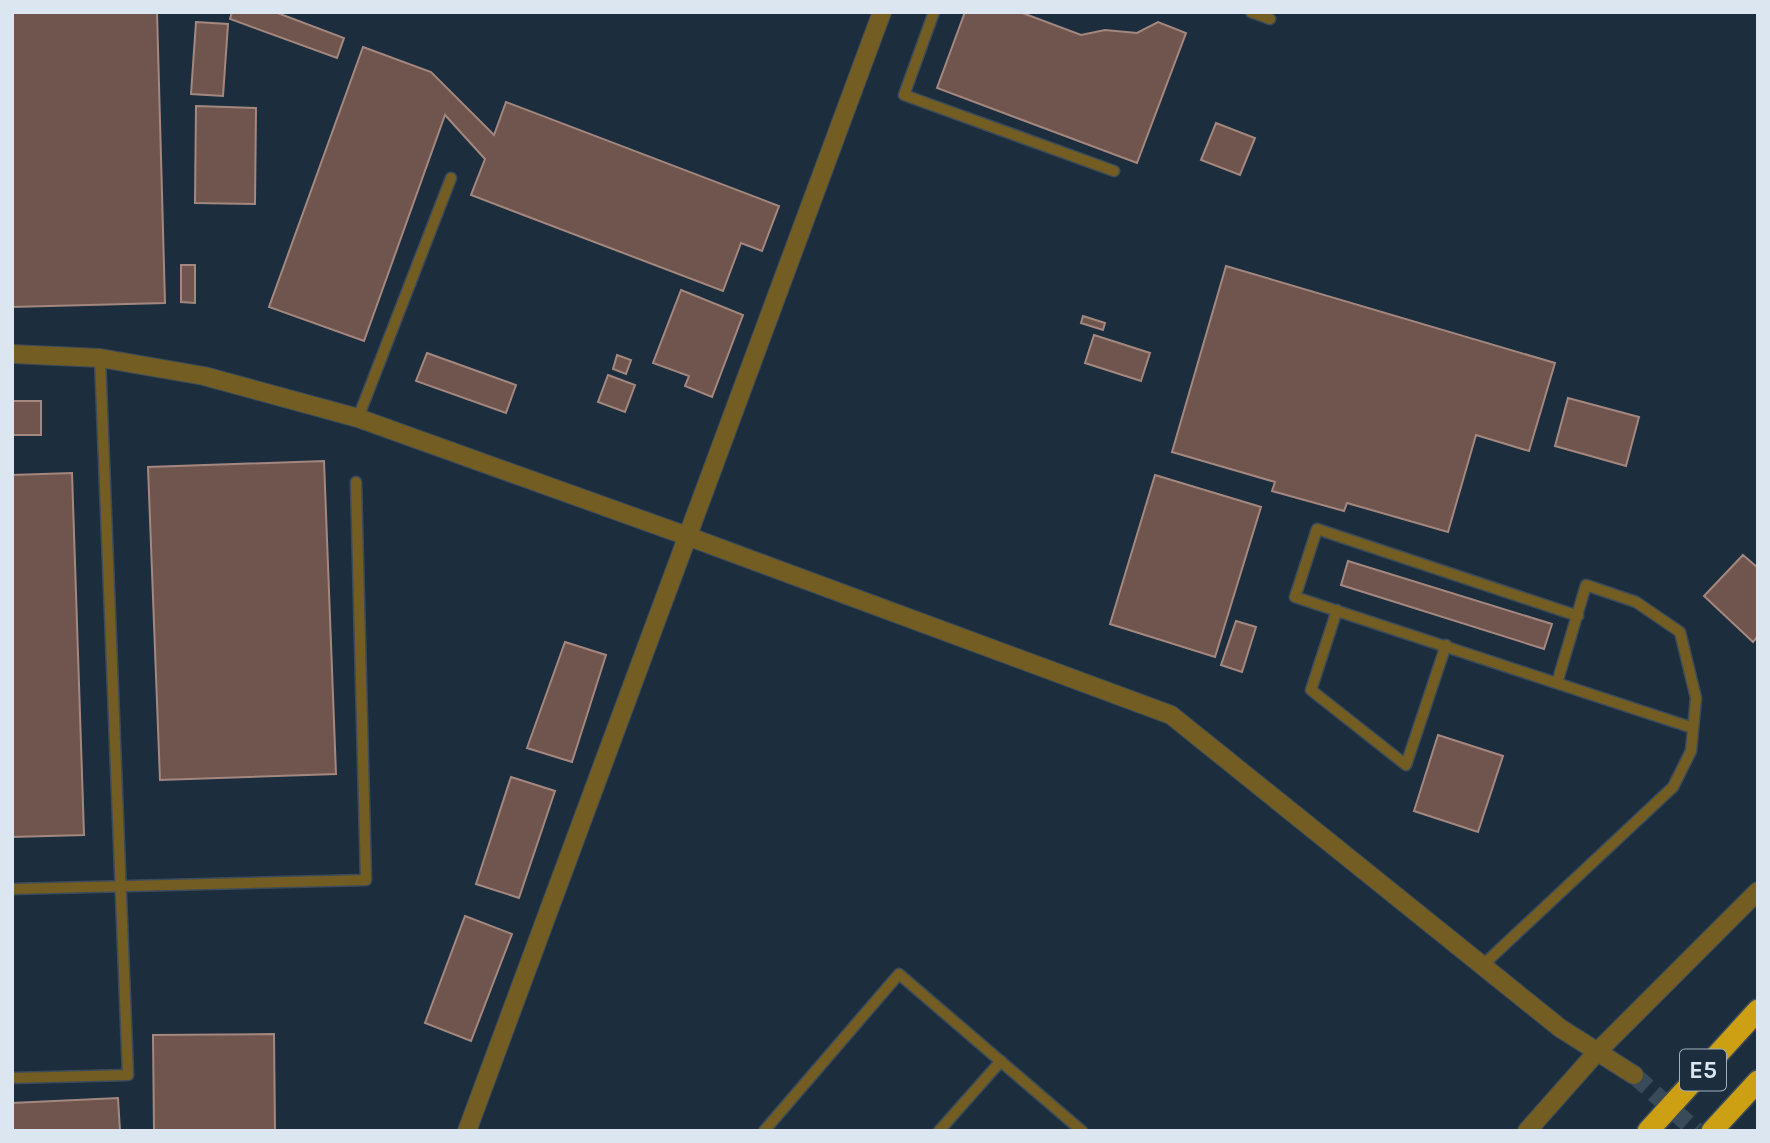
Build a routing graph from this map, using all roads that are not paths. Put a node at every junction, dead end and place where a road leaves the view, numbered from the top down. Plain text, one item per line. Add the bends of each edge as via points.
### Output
1 (882, 12) edge
2 (934, 12) edge
3 (1251, 12) edge
4 (1270, 19) dead end
5 (1114, 171) dead end
6 (451, 178) dead end
7 (12, 354) edge
8 (100, 358) junction
9 (358, 418) junction
10 (356, 482) dead end
11 (687, 536) junction
12 (1337, 610) junction
13 (1578, 616) junction
14 (1446, 645) junction
15 (1557, 683) junction
16 (1693, 728) junction
17 (121, 887) junction
18 (12, 889) edge
19 (1758, 891) edge
20 (1483, 965) junction
21 (1758, 1010) edge
22 (1597, 1052) junction
23 (1001, 1061) junction
24 (1634, 1075) tunnel mouth
25 (12, 1079) edge
26 (1758, 1081) edge
27 (467, 1131) edge
28 (764, 1131) edge
29 (939, 1131) edge
30 (1082, 1131) edge
31 (1527, 1131) edge
32 (1648, 1131) edge
33 (1712, 1131) edge

1 - 11 street
2 - 5 lane via 904,95
3 - 4 lane
6 - 9 lane
7 - 8 street
8 - 9 street via 204,376
8 - 17 lane
9 - 11 street
10 - 17 lane via 366,880
11 - 20 street via 1171,715
11 - 27 street
12 - 13 lane via 1296,597 1317,529
12 - 14 lane
12 - 14 lane via 1311,690 1406,765
13 - 15 lane
13 - 16 lane via 1586,585 1636,602 1680,632 1696,698
14 - 15 lane
15 - 16 lane
16 - 20 lane via 1691,751 1674,787
17 - 18 lane
17 - 25 lane via 128,1075
19 - 22 street
20 - 22 street
21 - 32 highway, E5
22 - 24 street
22 - 31 street
23 - 28 lane via 900,974
23 - 29 lane
23 - 30 lane
26 - 33 highway, E5

